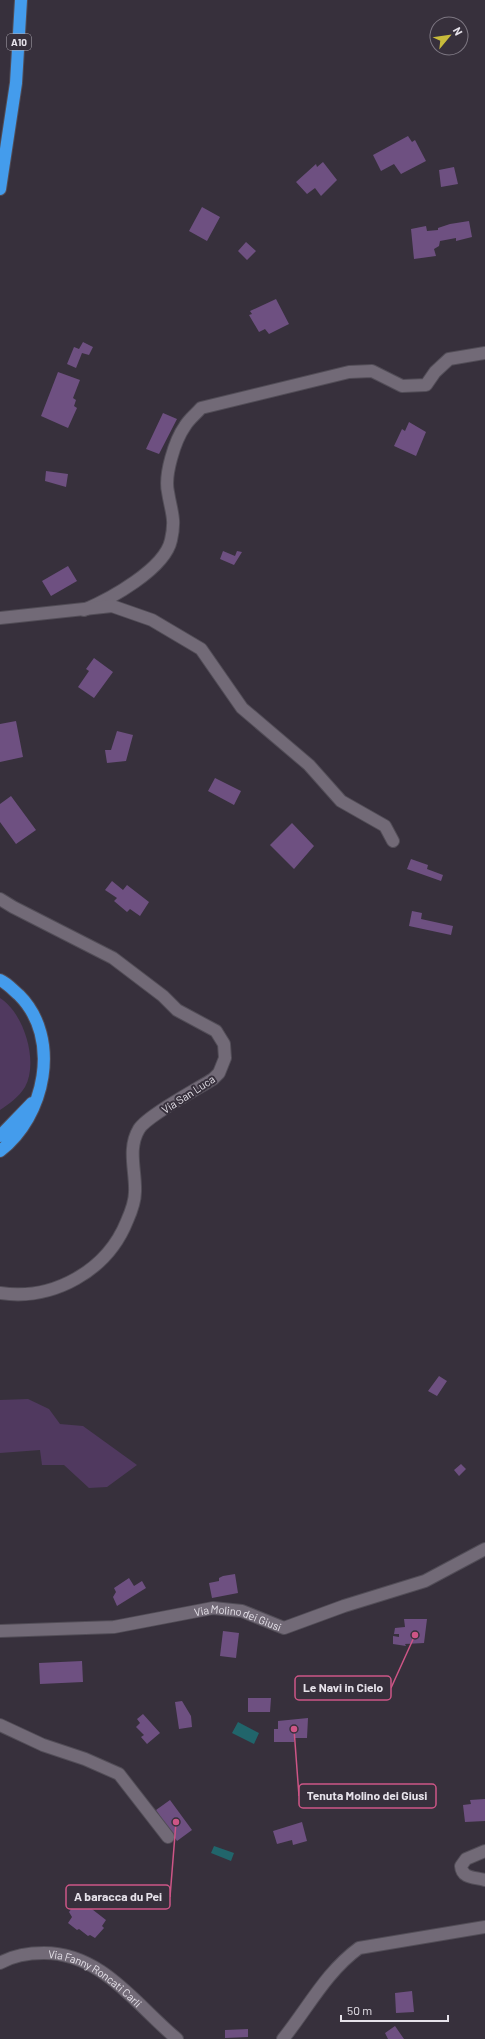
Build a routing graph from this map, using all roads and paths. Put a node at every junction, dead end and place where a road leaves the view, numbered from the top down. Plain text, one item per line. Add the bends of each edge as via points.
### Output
1 (21, 0) edge
2 (0, 189) edge
3 (485, 353) edge
4 (84, 610) junction
5 (0, 618) edge
6 (393, 841) dead end
7 (0, 899) edge
8 (0, 980) edge
9 (38, 1096) junction
10 (20, 1116) junction
11 (0, 1125) edge
12 (0, 1136) edge
13 (0, 1151) edge
14 (0, 1293) edge
15 (485, 1549) edge
16 (0, 1631) edge
17 (0, 1725) edge
18 (168, 1837) dead end
19 (485, 1851) edge
20 (485, 1880) edge
21 (485, 1927) edge
22 (0, 1963) edge
23 (177, 2039) edge
24 (283, 2039) edge

1 - 2 highway, A10 via 16,83
3 - 4 street via 448,359 426,385 402,386 372,371 348,372 201,408 184,426 170,460 167,491 174,514 171,541 162,559 108,600
4 - 5 street
4 - 6 street via 112,606 152,620 201,649 242,708 309,764 341,801 385,826
7 - 14 street, Via San Luca via 113,958 163,996 176,1010 210,1027 221,1037 225,1058 219,1073 213,1079 148,1119 139,1130 133,1144 135,1193 130,1214 117,1241 107,1254 84,1274 58,1287 31,1294
8 - 9 highway via 24,1000 32,1011 42,1036 43,1068
9 - 10 highway
9 - 13 highway via 22,1129 11,1143
10 - 11 highway
10 - 12 highway
15 - 16 street, Via Molino dei Giusi via 425,1581 284,1628 242,1611 213,1608 114,1627
17 - 18 street via 43,1745 119,1774
19 - 20 street via 466,1859 461,1866 466,1876
21 - 24 street via 359,1948 344,1959 327,1979
22 - 23 street, Via Fanny Roncati Carli via 25,1953 60,1953 86,1961 114,1981

